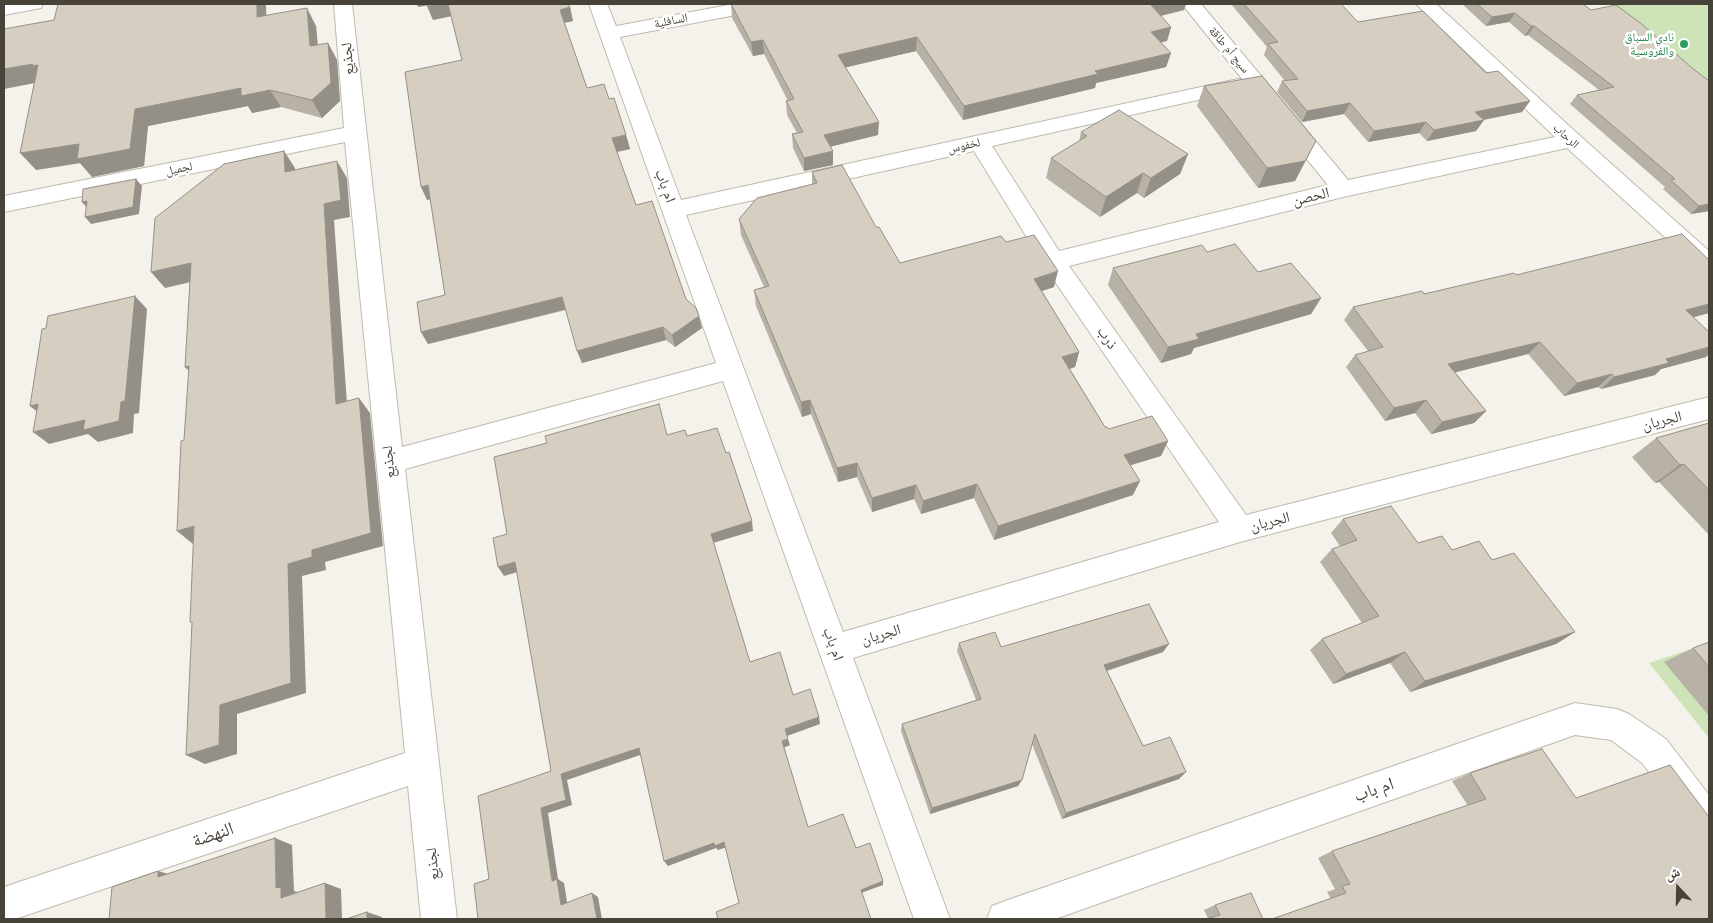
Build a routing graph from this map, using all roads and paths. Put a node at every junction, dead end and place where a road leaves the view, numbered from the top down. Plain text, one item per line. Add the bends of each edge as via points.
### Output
1 (34, 4) edge
2 (344, 4) edge
3 (598, 4) edge
4 (762, 4) edge
5 (1191, 4) edge
6 (1425, 4) edge
7 (4, 9) edge
8 (609, 33) junction
9 (1255, 81) junction
10 (355, 133) junction
11 (1570, 140) junction
12 (979, 142) junction
13 (1343, 189) junction
14 (4, 204) edge
15 (673, 210) junction
16 (1054, 261) junction
17 (1709, 264) edge
18 (731, 369) junction
19 (1709, 408) edge
20 (389, 462) junction
21 (1240, 529) junction
22 (835, 649) junction
23 (423, 764) junction
24 (1709, 822) edge
25 (4, 905) edge
26 (439, 919) edge
27 (932, 919) edge
28 (1005, 919) edge

1 - 7 street
2 - 10 street, لجذيع
3 - 8 street, ام باب
4 - 8 street, السافلية
5 - 9 street, سيج أم طاقة
6 - 11 street, الرحاب
8 - 15 street, ام باب
9 - 12 street, لخفوس
9 - 13 street, سيج أم طاقة
10 - 14 street, لجميل
10 - 20 street, لجذيع
11 - 13 street, الحصن
11 - 17 street, الرحاب
12 - 15 street, لخفوس
12 - 16 street, ذرب
13 - 16 street, الحصن
15 - 18 street, ام باب
16 - 21 street, ذرب
18 - 20 street
18 - 22 street, ام باب
19 - 21 street, الجريان
20 - 23 street, لجذيع
21 - 22 street, الجريان
22 - 27 street, ام باب
23 - 25 street, النهضة
23 - 26 street, لجذيع
24 - 28 street, ام باب via 1654,751 1617,725 1575,719

